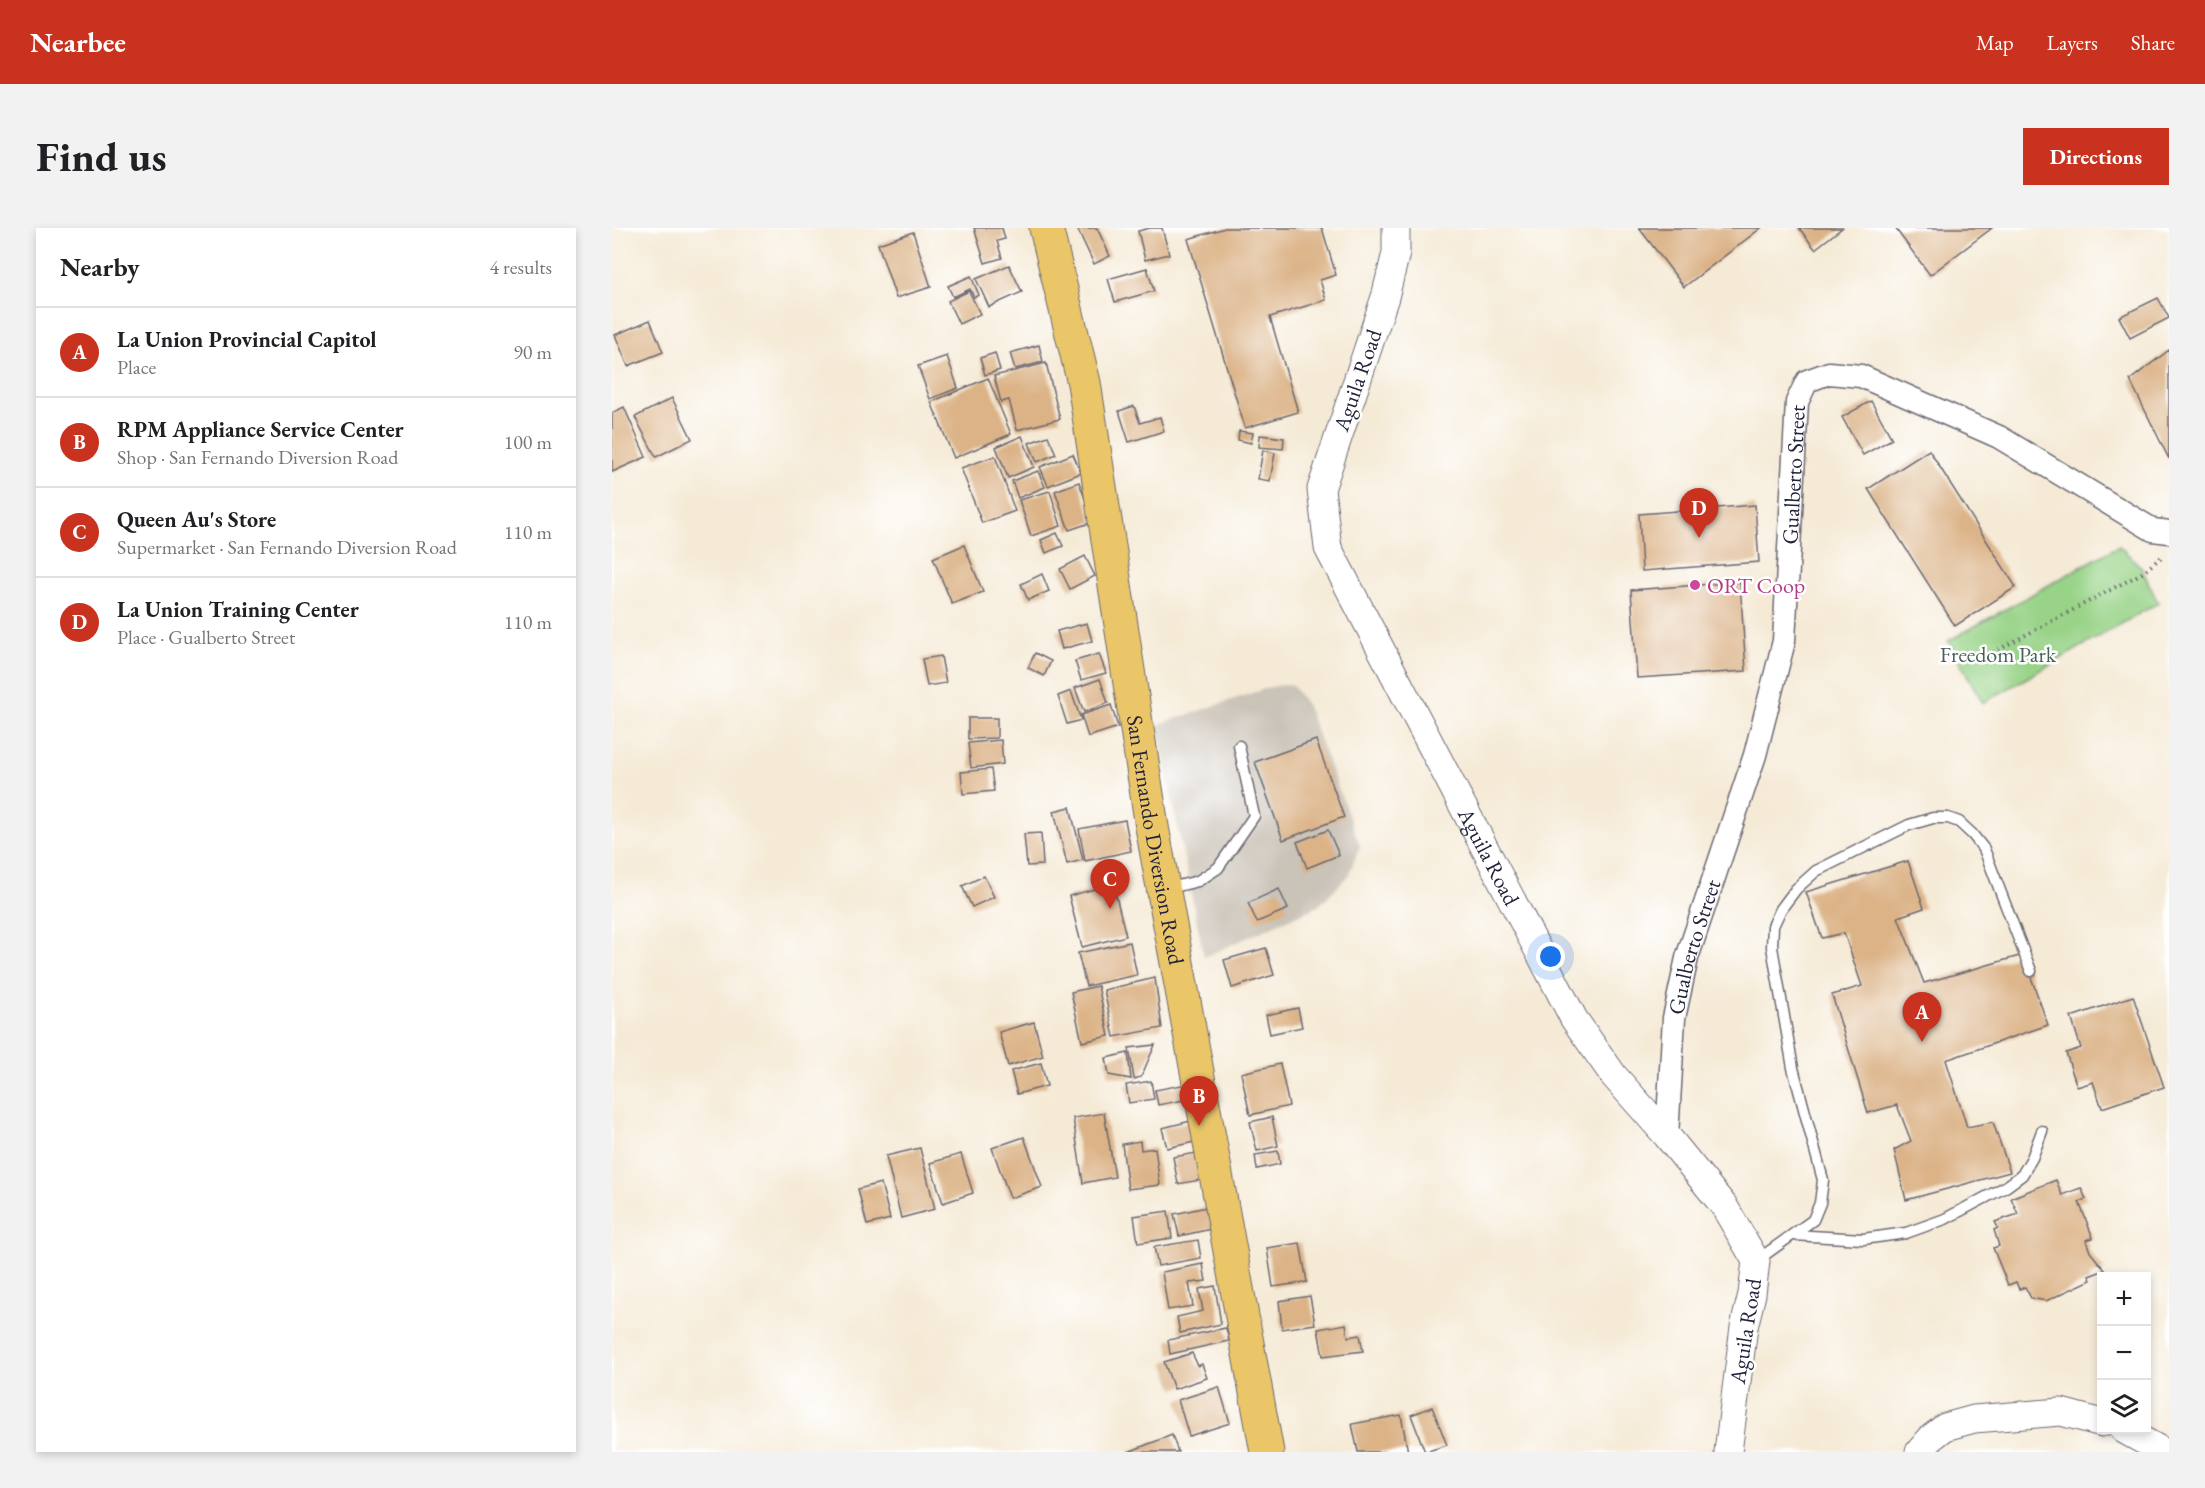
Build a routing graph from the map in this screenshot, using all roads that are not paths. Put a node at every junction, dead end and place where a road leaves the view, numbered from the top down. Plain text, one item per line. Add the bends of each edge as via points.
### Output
1 (1046, 228) edge
2 (1396, 228) edge
3 (2169, 532) edge
4 (1239, 746) dead end
5 (1164, 890) junction
6 (2031, 971) dead end
7 (2042, 1131) dead end
8 (1667, 1136) junction
9 (1793, 1235) junction
10 (1756, 1261) junction
11 (2097, 1422) edge
12 (2131, 1434) edge
13 (1267, 1452) edge
14 (1728, 1452) edge
15 (1919, 1452) edge
16 (2164, 1452) edge

1 - 5 highway, San Fernando Diversion Road via 1084,382
2 - 8 street, Aguila Road via 1396,254 1385,297 1321,489 1328,548 1574,1019 1614,1076
3 - 8 street, Gualberto Street via 2153,530 1999,437 1861,376 1829,373 1807,381 1797,402 1784,641 1755,755 1687,958 1674,1018
4 - 5 lane via 1254,816 1218,868 1198,880
5 - 13 highway, San Fernando Diversion Road
6 - 9 lane via 1984,849 1959,822 1948,818 1910,825 1816,871 1796,889 1773,926 1772,948 1793,1068 1823,1180 1813,1220
7 - 9 lane via 2022,1175 1944,1220 1906,1233 1863,1239
8 - 10 street, Aguila Road via 1724,1206
9 - 10 lane
10 - 14 street, Aguila Road
11 - 15 street via 2061,1412 1974,1419 1945,1427
12 - 16 street

